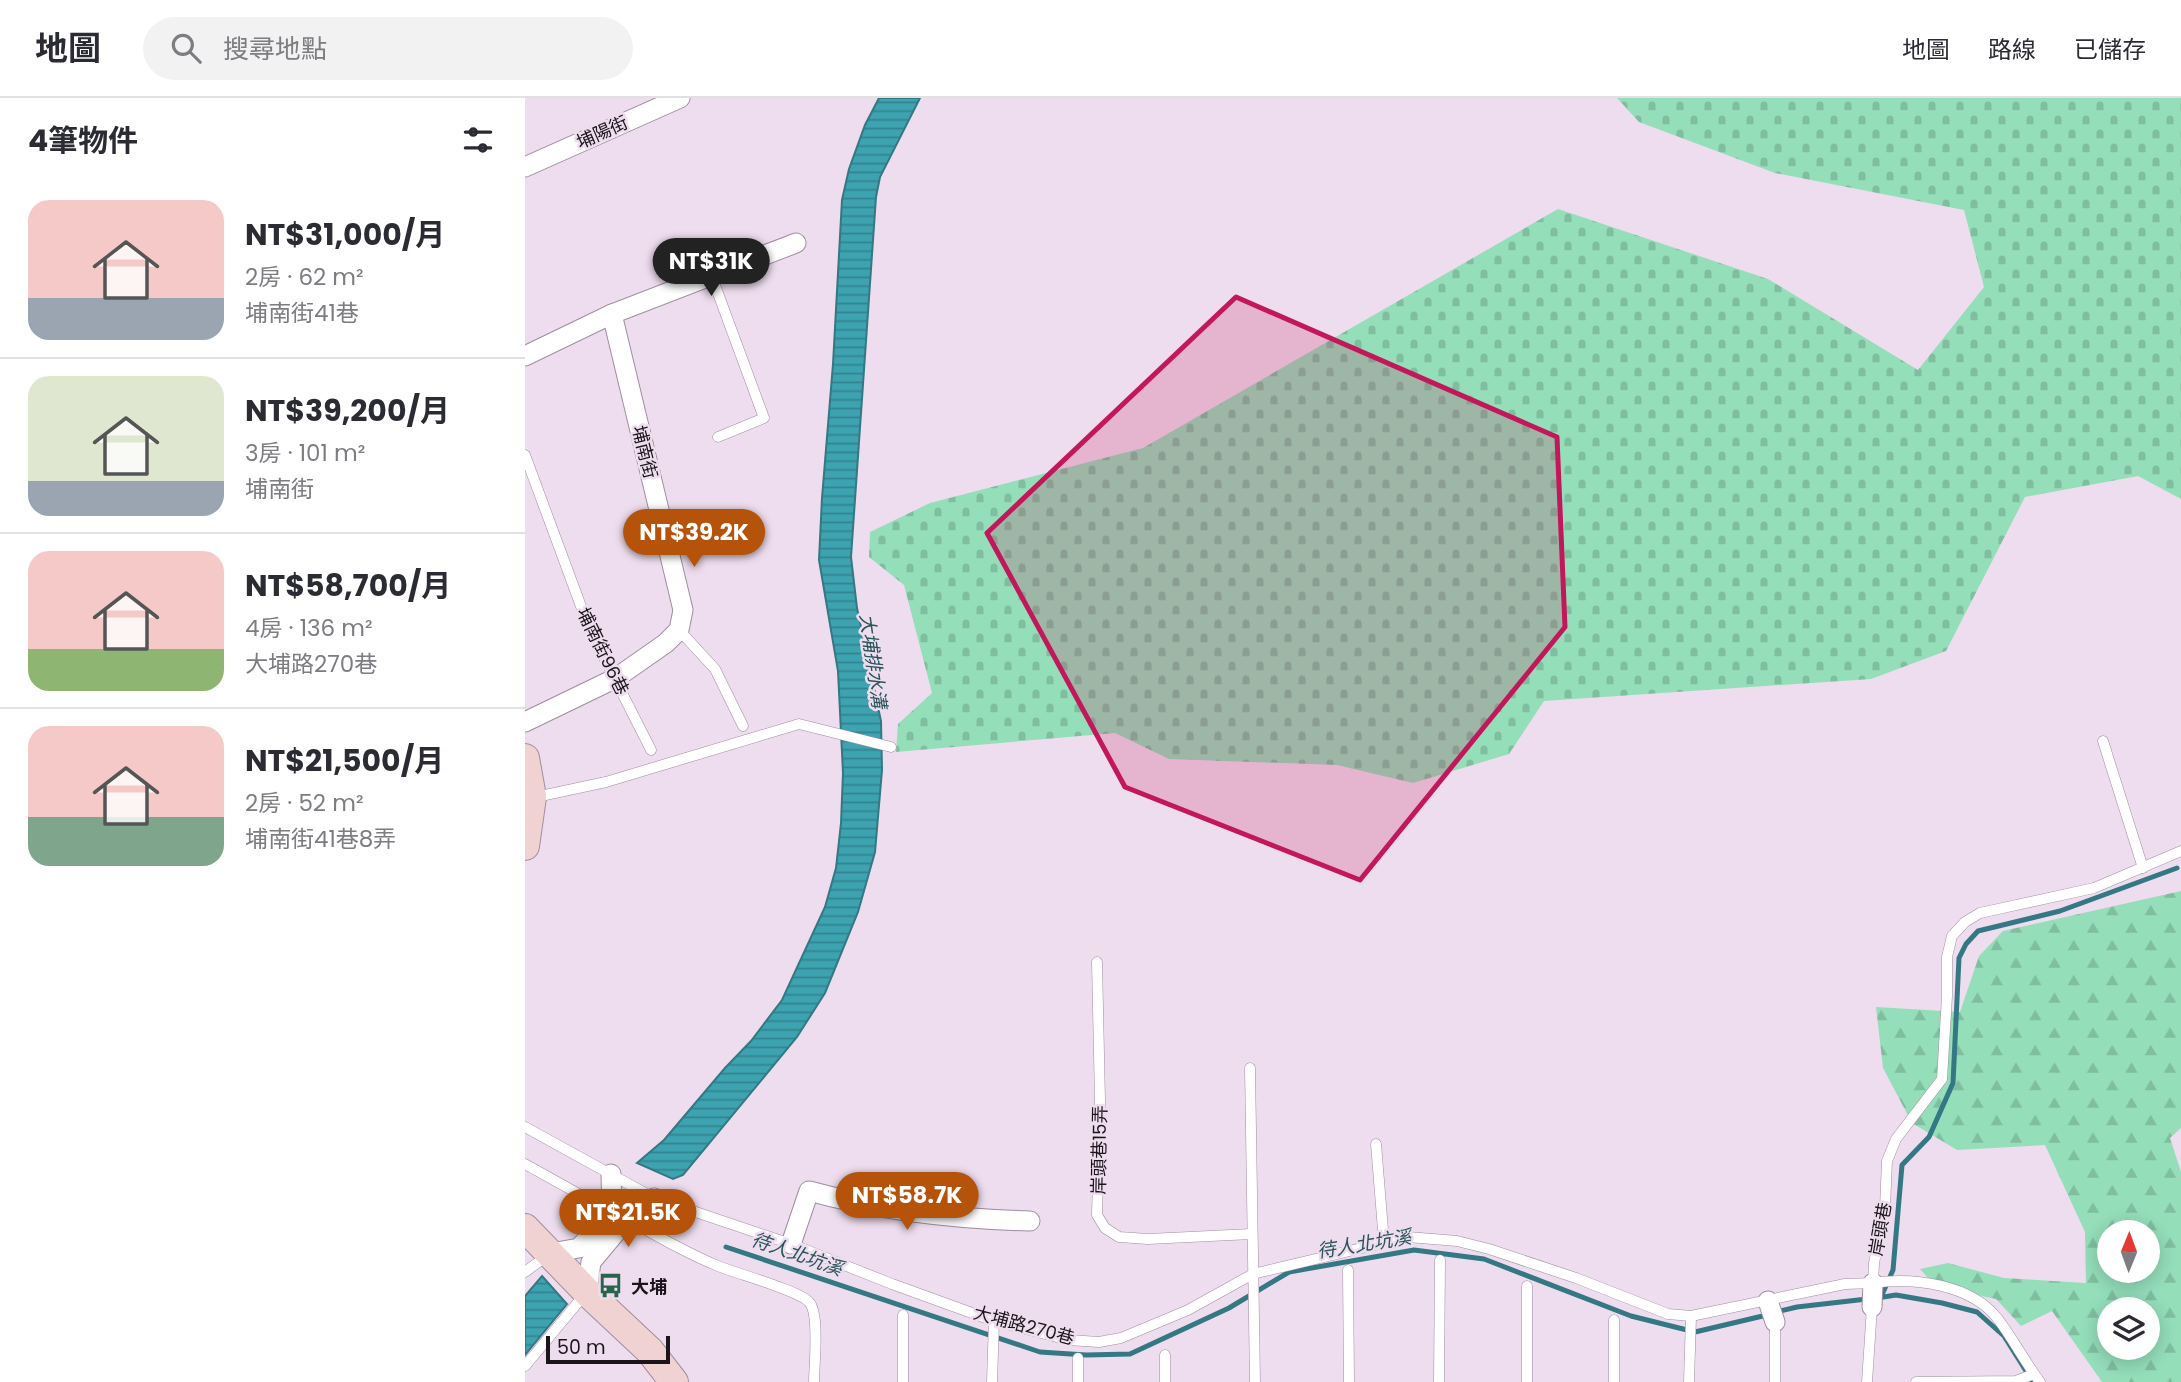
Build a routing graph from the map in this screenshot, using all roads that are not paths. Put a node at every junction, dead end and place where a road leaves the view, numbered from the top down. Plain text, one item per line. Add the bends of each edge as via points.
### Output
1 (680, 98) edge
2 (525, 167) edge
3 (796, 243) dead end
4 (712, 277) junction
5 (612, 314) junction
6 (525, 356) edge
7 (718, 437) dead end
8 (525, 455) edge
9 (679, 630) junction
10 (616, 678) junction
11 (525, 722) edge
12 (743, 726) dead end
13 (2103, 741) dead end
14 (891, 747) dead end
15 (651, 750) dead end
16 (526, 764) edge
17 (532, 797) junction
18 (525, 846) edge
19 (2181, 851) edge
20 (2143, 868) junction
21 (1097, 962) dead end
22 (1250, 1068) dead end
23 (525, 1127) edge
24 (1376, 1144) dead end
25 (525, 1164) edge
26 (611, 1174) junction
27 (654, 1198) junction
28 (620, 1216) junction
29 (1030, 1221) dead end
30 (525, 1228) edge
31 (1252, 1234) junction
32 (1384, 1242) junction
33 (791, 1244) junction
34 (551, 1253) junction
35 (1440, 1260) dead end
36 (1348, 1270) dead end
37 (525, 1272) edge
38 (1253, 1274) junction
39 (1873, 1283) junction
40 (1527, 1286) dead end
41 (587, 1292) junction
42 (1768, 1301) junction
43 (1872, 1307) joint
44 (904, 1315) dead end
45 (1691, 1316) junction
46 (1614, 1320) dead end
47 (994, 1321) junction
48 (1775, 1322) joint
49 (1165, 1355) dead end
50 (1078, 1358) dead end
51 (525, 1366) edge
52 (2038, 1378) edge
53 (674, 1382) edge
54 (814, 1382) edge
55 (904, 1382) edge
56 (992, 1382) edge
57 (1078, 1382) edge
58 (1165, 1382) edge
59 (1255, 1382) edge
60 (1349, 1382) edge
61 (1439, 1382) edge
62 (1527, 1382) edge
63 (1614, 1382) edge
64 (1689, 1382) edge
65 (1775, 1382) edge
66 (1867, 1382) edge
67 (1916, 1382) edge

1 - 2 street, 埔陽街
3 - 4 street
4 - 5 street
4 - 7 lane via 764,418
5 - 6 street
5 - 9 street, 埔南街 via 683,610
8 - 10 lane, 埔南街96巷 via 589,628
9 - 10 street
9 - 12 lane via 715,669
10 - 11 street
10 - 15 lane, 埔南街96巷
13 - 20 lane
14 - 17 lane via 799,724 606,782
16 - 17 main road
17 - 18 main road
19 - 20 lane, 岸頭巷
20 - 39 lane, 岸頭巷 via 2094,888 1980,913 1952,936 1947,957 1942,1079 1896,1139 1887,1161
21 - 31 lane, 岸頭巷15弄 via 1097,1215 1119,1237
22 - 31 lane
23 - 26 lane, 大埔路270巷
24 - 32 lane
25 - 28 lane
26 - 27 lane, 大埔路270巷
26 - 28 street
27 - 28 street
27 - 33 lane, 大埔路270巷
28 - 34 street via 579,1248
28 - 41 street via 591,1262
28 - 54 lane via 687,1253 809,1301 814,1312
29 - 33 street via 897,1211 809,1191
30 - 34 main road
31 - 38 lane
32 - 38 lane
32 - 45 lane via 1408,1237 1457,1241 1576,1278 1668,1314
33 - 47 lane, 大埔路270巷
34 - 37 lane
34 - 41 main road
35 - 61 lane
36 - 60 lane
38 - 47 lane, 大埔路270巷 via 1188,1310 1121,1338 1099,1342 1069,1340
38 - 59 lane
39 - 42 lane via 1845,1284
39 - 43 street
39 - 52 lane via 1924,1284 1977,1300 1997,1317
40 - 62 lane
41 - 51 lane
41 - 53 main road via 650,1351
42 - 45 lane
42 - 48 street
43 - 66 lane
44 - 55 lane
45 - 64 lane
46 - 63 lane
47 - 56 lane
48 - 65 lane
49 - 58 lane
50 - 57 lane
52 - 67 lane

